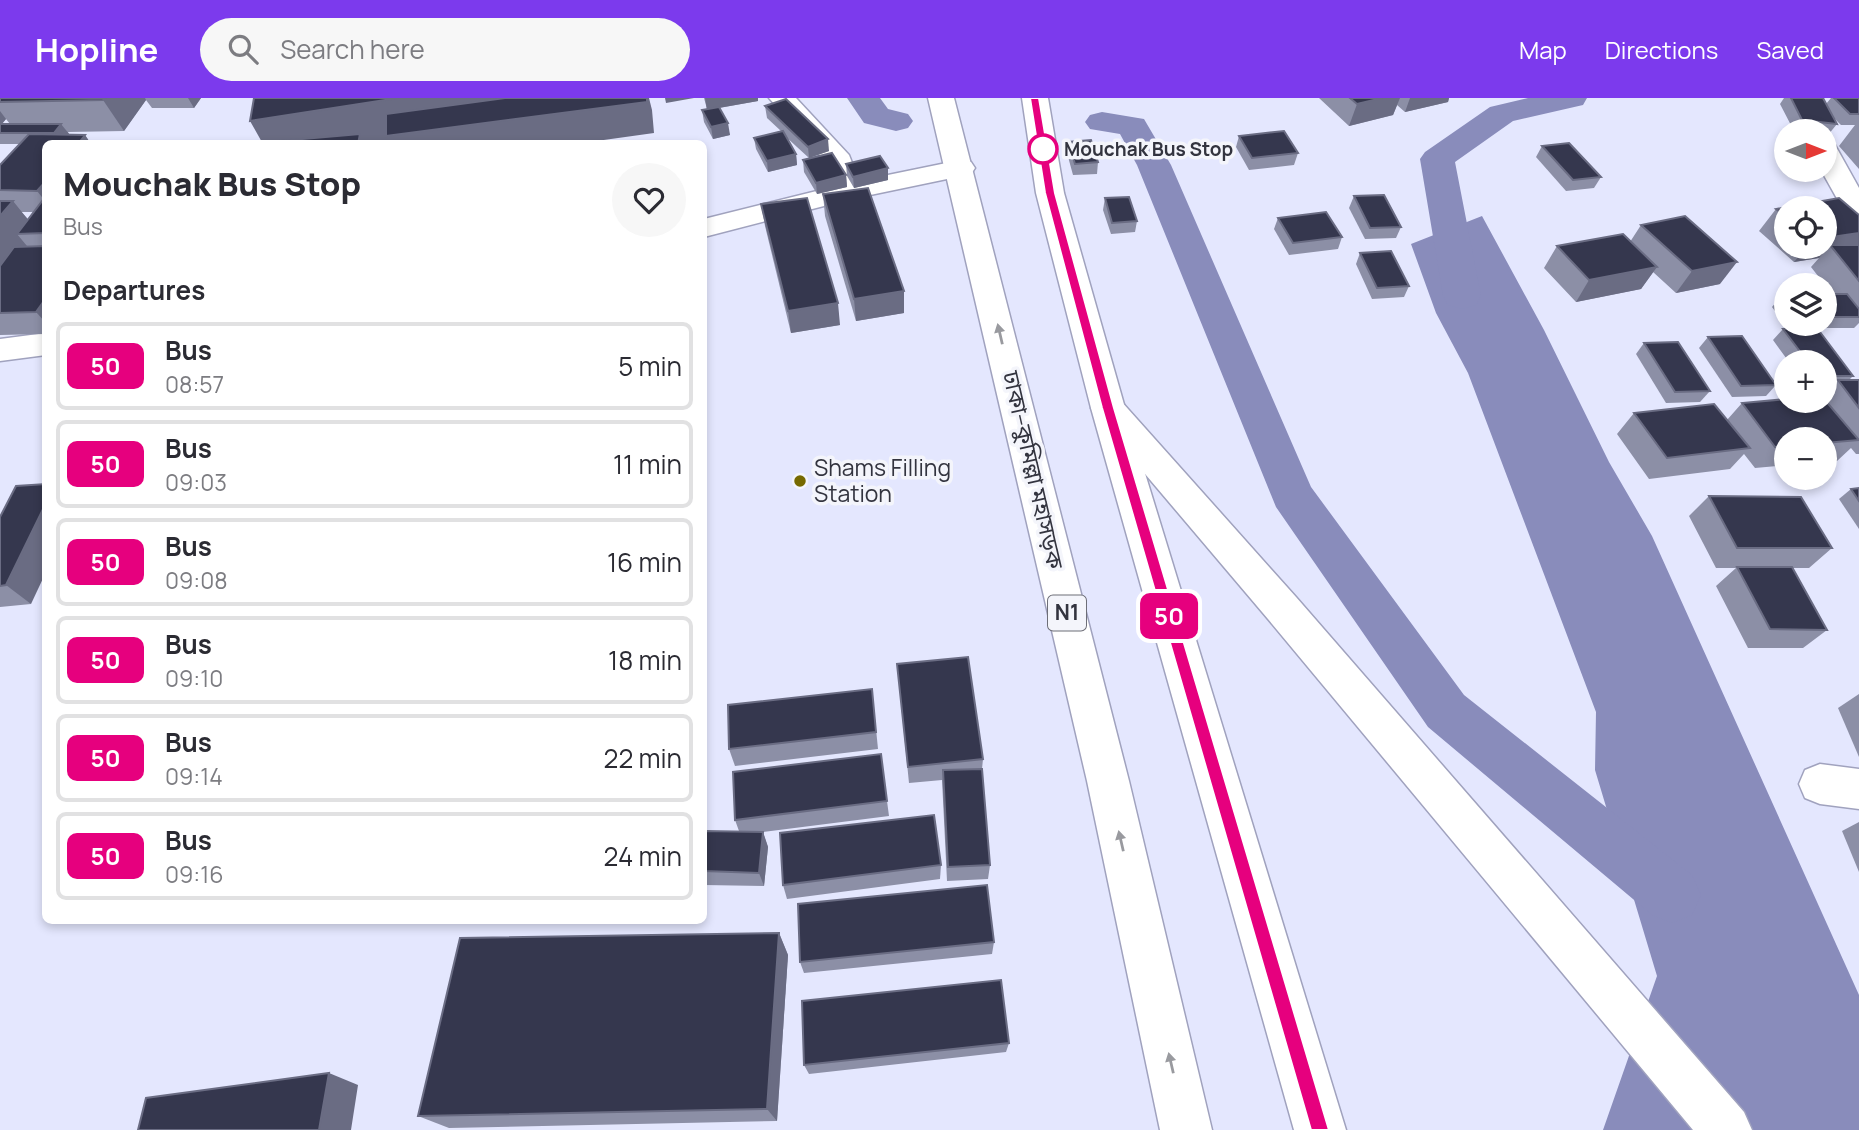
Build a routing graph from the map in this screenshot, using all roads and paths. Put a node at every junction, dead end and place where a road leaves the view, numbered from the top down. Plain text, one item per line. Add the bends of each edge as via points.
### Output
1 (782, 98) edge
2 (941, 98) edge
3 (1035, 98) edge
4 (1838, 165) edge
5 (961, 168) junction
6 (849, 191) junction
7 (1859, 214) edge
8 (707, 227) edge
9 (42, 345) edge
10 (0, 350) edge
11 (1108, 408) junction
12 (1186, 1130) edge
13 (1320, 1130) edge
14 (1726, 1130) edge

1 - 6 main road via 839,161
2 - 5 main road, ঢাকা–কুমিল্লা মহাসড়ক / N1
3 - 11 main road via 1050,193
4 - 7 main road
5 - 6 main road
12 -> 5 main road, ঢাকা–কুমিল্লা মহাসড়ক / N1 via 1108,781
6 - 8 main road
9 - 10 main road
11 - 13 main road
11 - 14 main road

